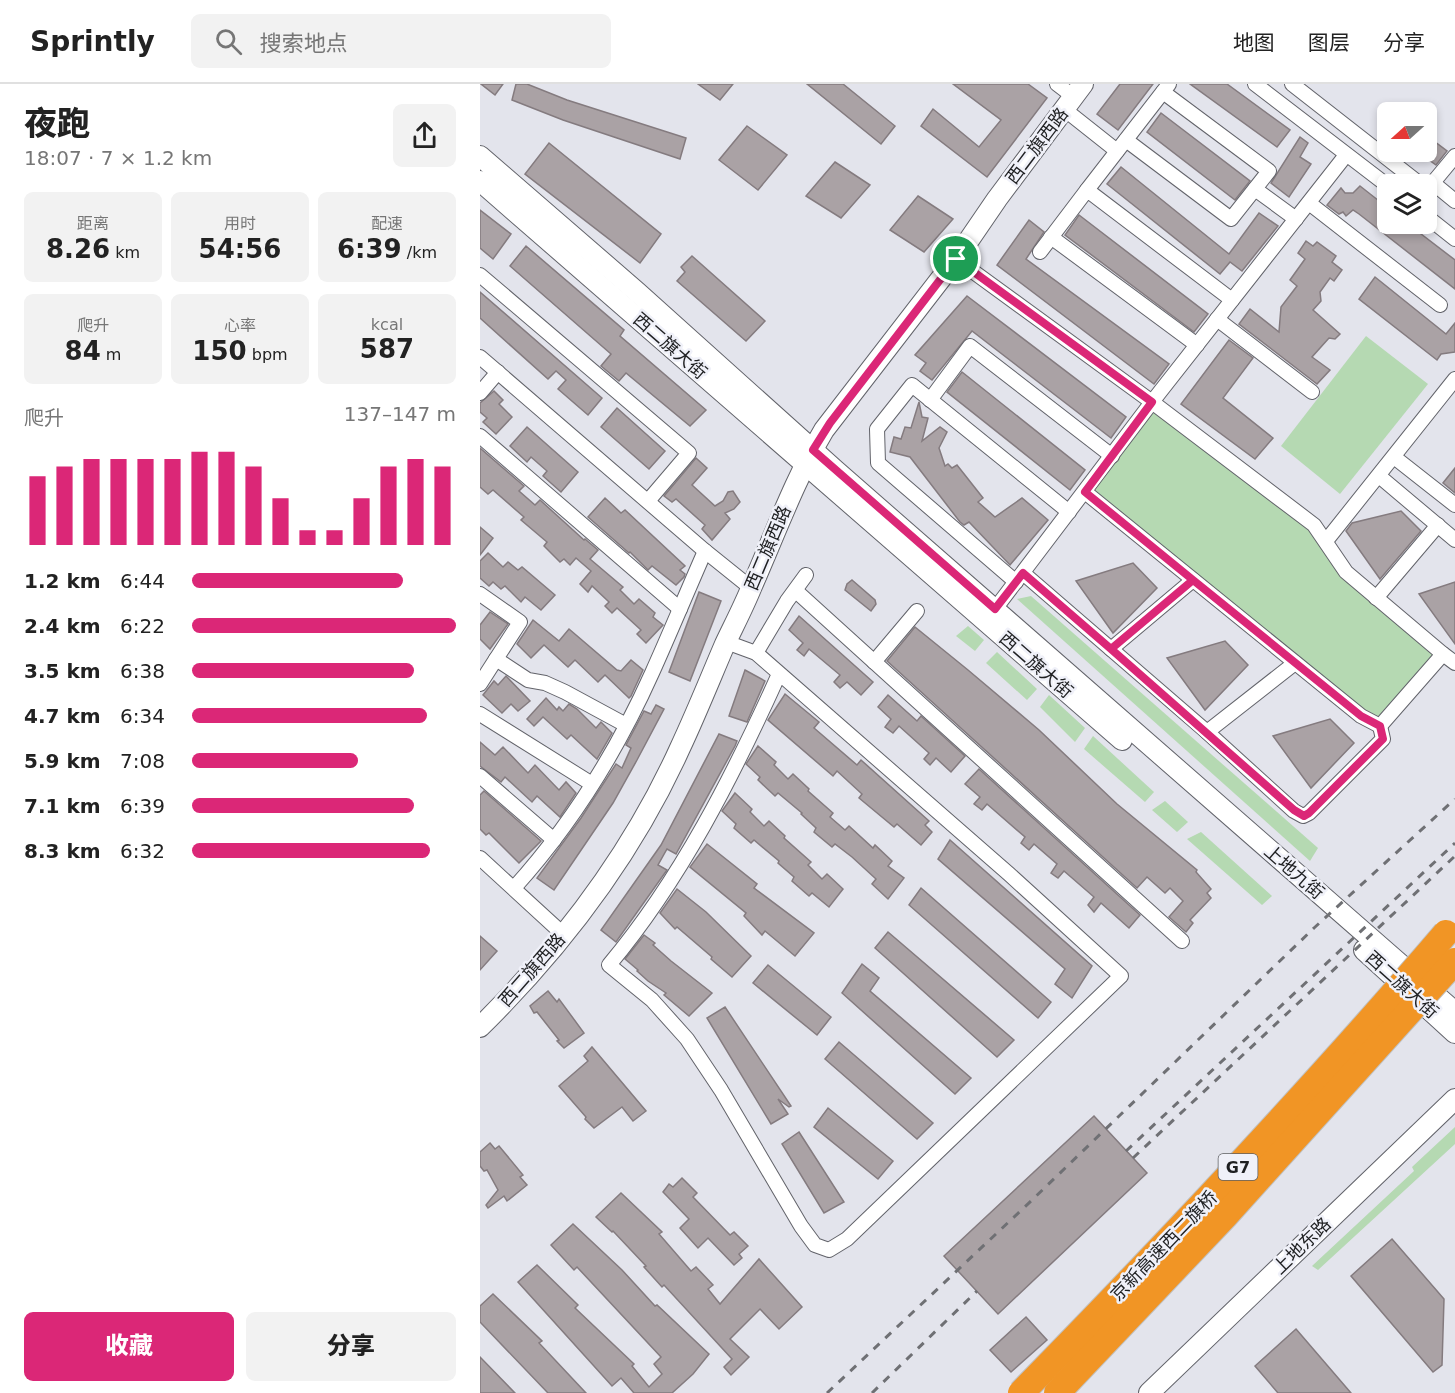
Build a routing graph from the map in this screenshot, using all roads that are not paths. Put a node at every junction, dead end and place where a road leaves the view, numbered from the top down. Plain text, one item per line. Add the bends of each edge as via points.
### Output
1 (1057, 84) edge
2 (1255, 84) edge
3 (1292, 84) edge
4 (1166, 88) edge
5 (1074, 97) edge
6 (1122, 145) junction
7 (1346, 155) junction
8 (480, 156) edge
9 (1455, 156) edge
10 (1410, 174) edge
11 (1437, 176) edge
12 (1377, 178) edge
13 (480, 181) edge
14 (1255, 189) junction
15 (1087, 190) junction
16 (1437, 192) edge
17 (1455, 201) edge
18 (1308, 203) junction
19 (1296, 219) junction
20 (1437, 225) edge
21 (1051, 237) junction
22 (1455, 239) edge
23 (1040, 252) dead end
24 (956, 259) junction
25 (480, 275) edge
26 (1232, 300) junction
27 (1440, 304) dead end
28 (1216, 319) junction
29 (1197, 345) junction
30 (480, 357) edge
31 (498, 372) junction
32 (1455, 379) edge
33 (1312, 392) dead end
34 (480, 393) edge
35 (930, 399) junction
36 (1152, 402) junction
37 (480, 436) edge
38 (1112, 456) junction
39 (809, 457) junction
40 (1394, 457) junction
41 (1379, 476) junction
42 (1085, 492) junction
43 (648, 501) junction
44 (1455, 506) edge
45 (1069, 512) junction
46 (1438, 525) junction
47 (1455, 540) edge
48 (1326, 541) junction
49 (705, 551) junction
50 (806, 575) dead end
51 (1019, 577) junction
52 (1193, 580) junction
53 (752, 588) junction
54 (796, 591) junction
55 (480, 594) edge
56 (1376, 598) junction
57 (680, 609) junction
58 (995, 609) junction
59 (917, 611) dead end
60 (726, 642) junction
61 (1111, 649) junction
62 (756, 653) junction
63 (1443, 654) junction
64 (496, 659) junction
65 (874, 662) junction
66 (1294, 663) junction
67 (1455, 663) edge
68 (779, 674) junction
69 (480, 684) edge
70 (480, 714) edge
71 (626, 725) junction
72 (1380, 726) junction
73 (1133, 731) joint
74 (1207, 732) junction
75 (480, 776) edge
76 (592, 784) junction
77 (554, 840) junction
78 (480, 858) edge
79 (514, 888) junction
80 (1446, 933) dead end
81 (564, 935) junction
82 (1182, 941) dead end
83 (1455, 961) edge
84 (1455, 1012) edge
85 (480, 1028) edge
86 (1455, 1033) edge
87 (1455, 1099) edge
88 (1021, 1393) edge
89 (1057, 1393) edge
90 (1149, 1393) edge

1 - 5 street
2 - 7 street
3 - 10 street
4 - 6 street
4 - 14 street via 1269,171
5 - 6 street
5 - 24 main road, 西二旗西路
6 - 14 street via 1231,219
6 - 15 street
7 - 12 street
7 - 18 street
8 - 39 main road, 西二旗大街 via 673,323
9 - 11 street
13 - 39 main road, 西二旗大街
14 - 19 street
15 - 21 street
15 - 26 street
16 - 17 street
18 - 19 street
18 - 27 street
19 - 26 street
20 - 22 street
21 - 23 street
21 - 29 street
24 - 36 street
24 - 39 main road, 西二旗西路 via 830,423
25 - 43 street via 689,453
26 - 28 street
28 - 29 street
28 - 33 street
29 - 36 street
30 - 31 street
31 - 34 street
31 - 43 street
32 - 40 street
35 - 38 street via 970,346
35 - 45 street
35 - 51 street via 912,385 877,429 878,463
36 - 38 street
36 - 48 street via 1314,525
37 - 57 street
38 - 42 street
39 - 53 main road, 西二旗西路
39 - 58 main road, 西二旗大街
39 - 86 main road, 西二旗大街
40 - 41 street
40 - 44 street
41 - 46 street
41 - 48 street
42 - 45 street
42 - 52 street
43 - 49 street
45 - 51 street
46 - 47 street
46 - 56 street
48 - 56 street via 1346,572
49 - 53 street
49 - 57 street
50 - 54 street
51 - 58 street
51 - 61 street
52 - 61 street
52 - 66 street
53 - 60 main road, 西二旗西路
54 - 62 street
54 - 65 street
55 - 64 street via 520,622
56 - 63 street
57 - 71 street
58 - 73 main road, 西二旗大街
59 - 65 street
60 - 62 street
60 - 81 main road, 西二旗西路 via 679,750 645,815
61 - 74 street
62 - 68 street
63 - 67 street
63 - 72 street
64 - 69 street
64 - 71 street via 528,680 565,692
65 - 82 street
66 - 72 street via 1361,716
66 - 74 street
68 - 68 street via 1121,976 847,1239 829,1250 815,1245 801,1226 687,1039 652,1000 609,965 642,922 707,819
70 - 76 street
71 - 76 street
72 - 74 street via 1383,739 1304,816
73 - 84 main road, 上地九街
75 - 77 street
76 - 77 street
77 - 79 street
78 - 79 street
79 - 81 street
80 - 88 highway, 京新高速西二旗桥 / G7, bridge via 1210,1198
81 - 85 main road, 西二旗西路
83 - 89 highway, 京新高速西二旗桥 / G7, bridge via 1225,1216
87 - 90 main road, 上地东路

